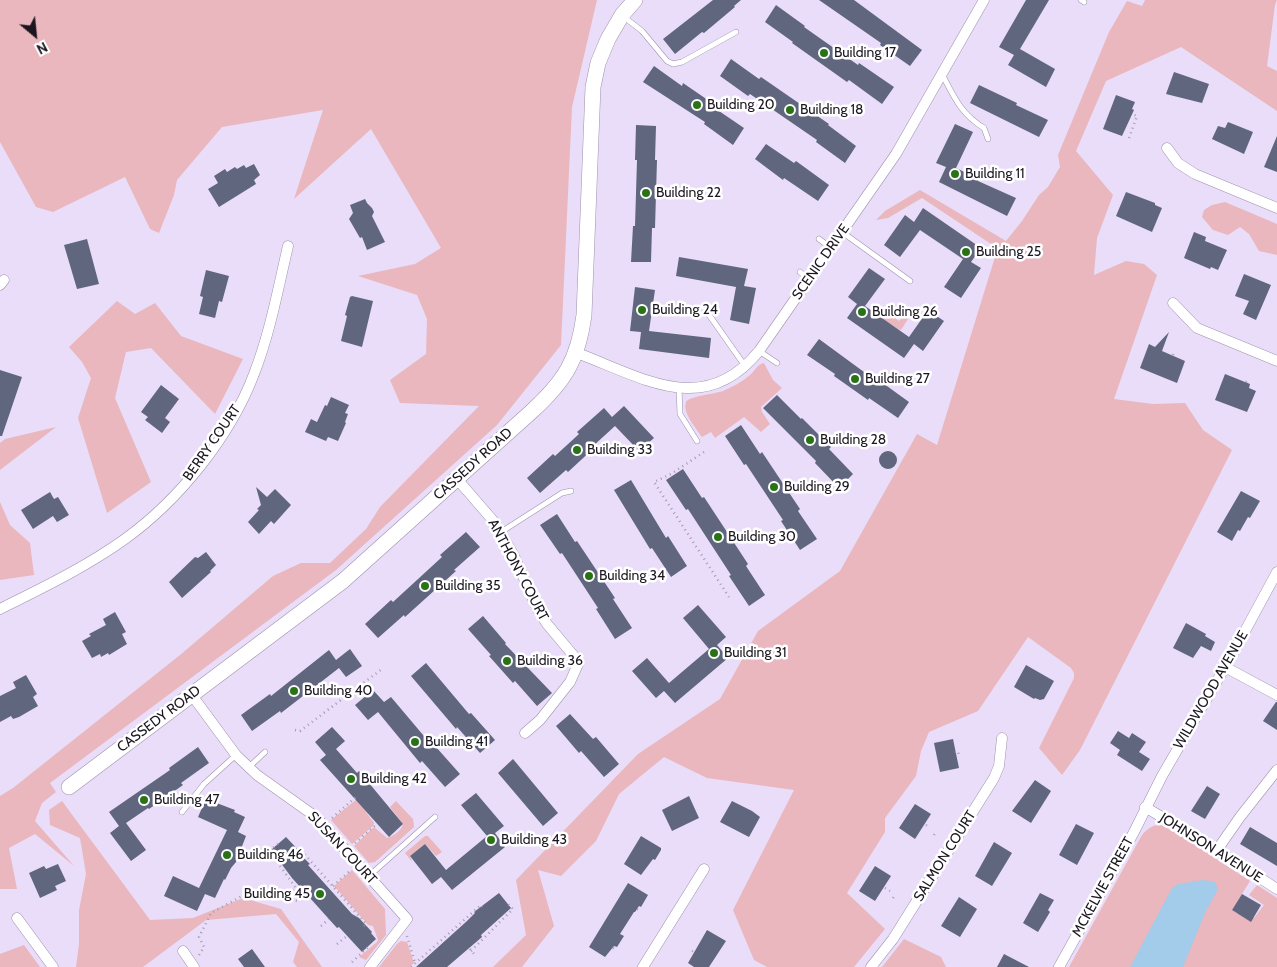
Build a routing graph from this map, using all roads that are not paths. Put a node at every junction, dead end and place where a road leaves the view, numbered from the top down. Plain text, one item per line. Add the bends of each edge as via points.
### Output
1 (635, 0) edge
2 (984, 0) edge
3 (622, 15) junction
4 (736, 32) dead end
5 (942, 74) junction
6 (988, 139) dead end
7 (1167, 148) dead end
8 (1277, 208) edge
9 (842, 232) junction
10 (819, 239) dead end
11 (288, 246) dead end
12 (831, 248) junction
13 (800, 272) dead end
14 (809, 279) junction
15 (910, 281) dead end
16 (1173, 303) dead end
17 (707, 312) dead end
18 (759, 351) junction
19 (576, 353) junction
20 (1277, 361) edge
21 (777, 363) dead end
22 (745, 366) junction
23 (679, 388) junction
24 (697, 441) dead end
25 (457, 479) junction
26 (571, 491) dead end
27 (501, 532) junction
28 (1277, 572) edge
29 (0, 610) edge
30 (1225, 667) junction
31 (191, 694) junction
32 (1277, 695) edge
33 (525, 733) dead end
34 (1002, 738) dead end
35 (265, 752) dead end
36 (236, 755) junction
37 (248, 768) junction
38 (1277, 770) edge
39 (69, 787) dead end
40 (1145, 807) junction
41 (182, 812) dead end
42 (435, 816) dead end
43 (1217, 850) junction
44 (704, 869) dead end
45 (369, 876) junction
46 (1277, 889) edge
47 (17, 918) dead end
48 (182, 951) dead end
49 (193, 966) edge
50 (53, 967) edge
51 (370, 967) edge
52 (643, 967) edge
53 (871, 967) edge
54 (1059, 967) edge

1 - 3 street, CASSEDY ROAD
2 - 5 street, SCENIC DRIVE
3 - 4 lane via 673,64
3 - 19 street, CASSEDY ROAD via 603,51 593,87 584,315
5 - 6 lane via 961,109 984,128
5 - 9 street, SCENIC DRIVE via 896,154
7 - 8 street via 1178,163 1195,174
9 - 12 street, SCENIC DRIVE
9 - 15 lane
10 - 12 lane
11 - 29 street, BERRY COURT via 268,333 254,376 223,433 192,475 150,519 124,539 89,562
12 - 14 street, SCENIC DRIVE
13 - 14 lane
14 - 18 street, SCENIC DRIVE
16 - 20 street via 1197,328
17 - 22 lane
18 - 21 lane
18 - 22 street, SCENIC DRIVE
19 - 23 street, SCENIC DRIVE
19 - 25 street, CASSEDY ROAD via 550,394
22 - 23 street, SCENIC DRIVE via 712,385
23 - 24 lane via 680,414
25 - 27 street, ANTHONY COURT via 491,516
25 - 31 street, CASSEDY ROAD via 343,581
26 - 27 lane via 562,493
27 - 33 street, ANTHONY COURT via 536,608 578,662 570,682 540,720
28 - 30 street, WILDWOOD AVENUE
30 - 32 street
30 - 40 street, WILDWOOD AVENUE
31 - 36 street, SUSAN COURT
31 - 39 street, CASSEDY ROAD
34 - 53 street, SALMON COURT via 1000,761 994,778 893,939
35 - 37 lane
36 - 37 street, SUSAN COURT
36 - 41 lane via 204,784
37 - 45 street, SUSAN COURT via 305,808
38 - 43 street
40 - 43 street, JOHNSON AVENUE
40 - 54 street, MCKELVIE STREET
42 - 45 lane
43 - 46 street, JOHNSON AVENUE
44 - 52 street
45 - 51 street, SUSAN COURT via 407,919
47 - 50 street
48 - 49 street

